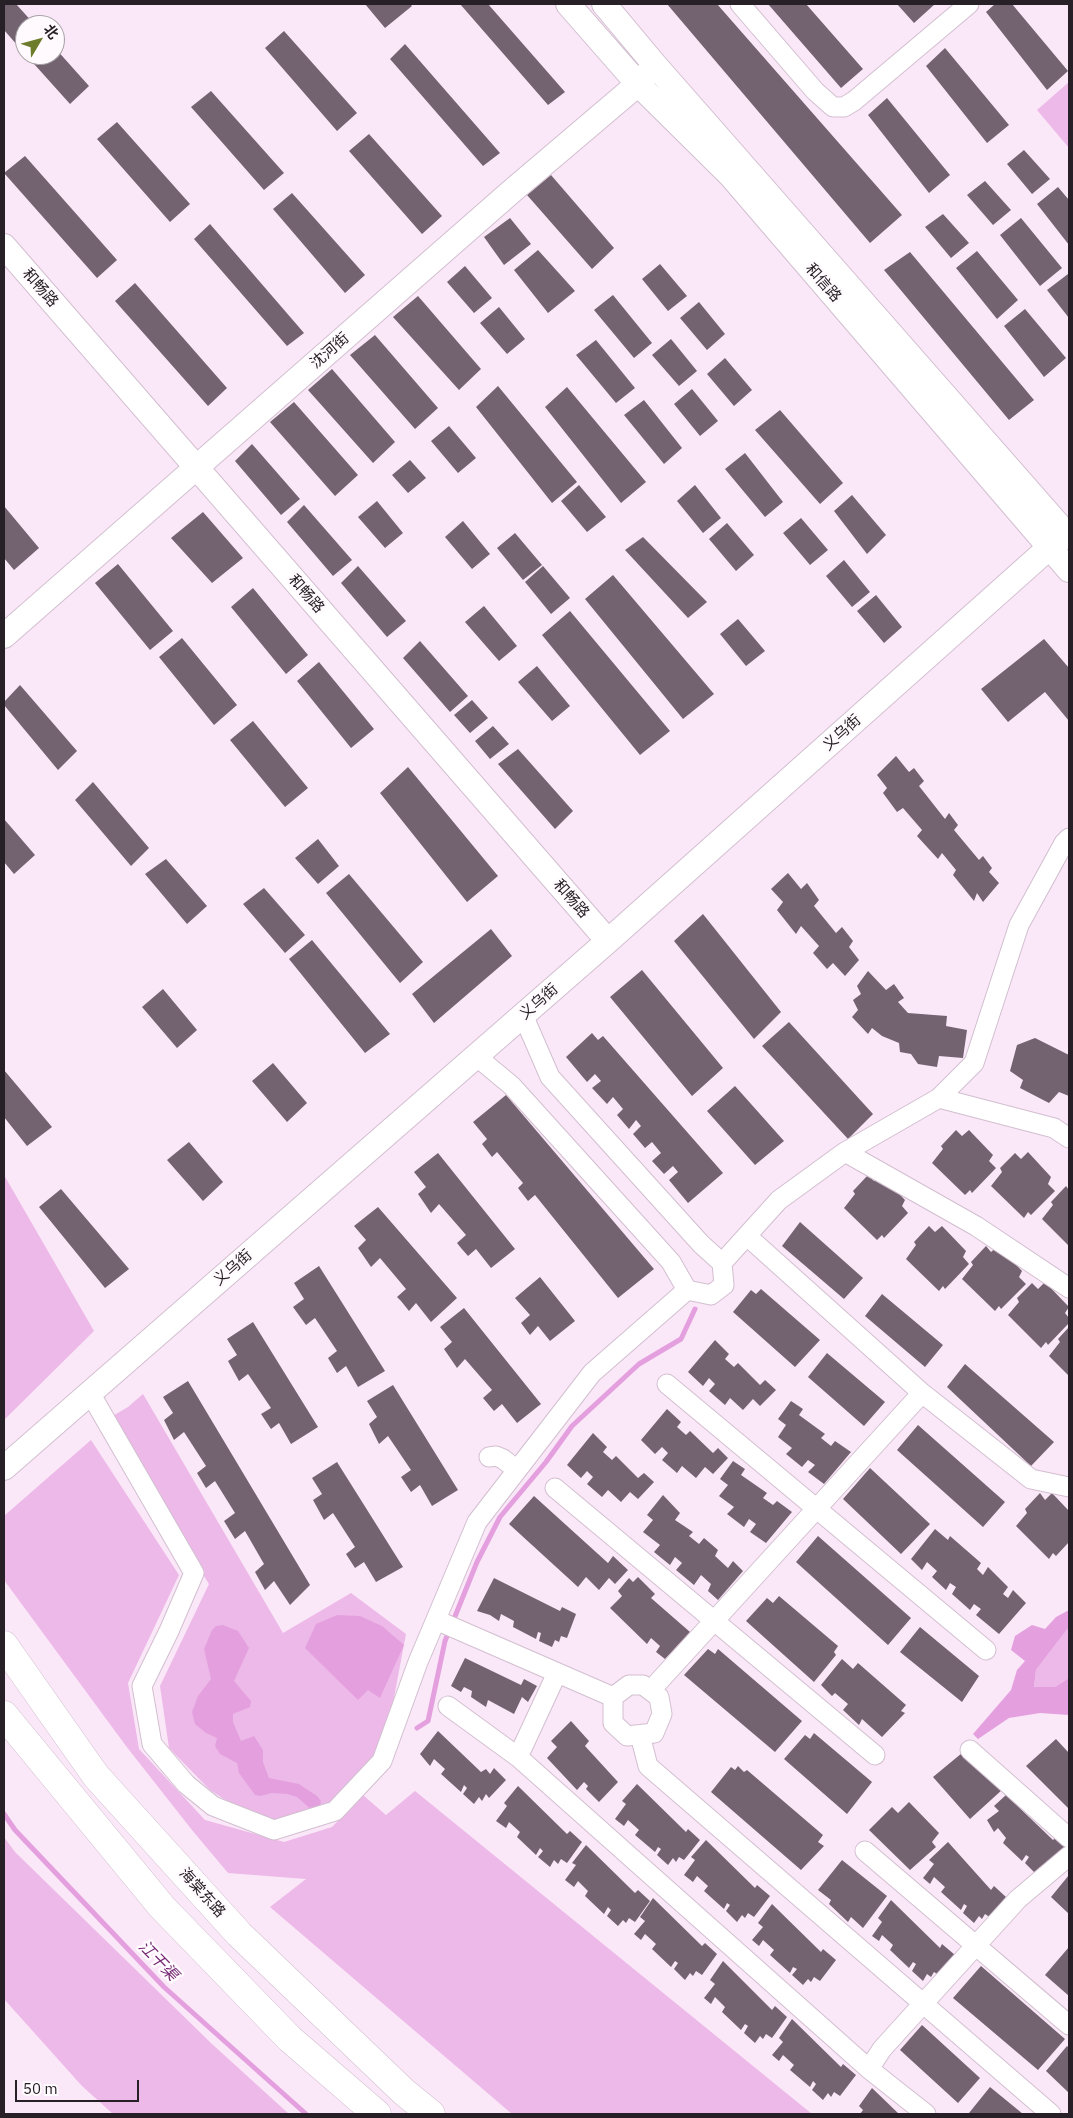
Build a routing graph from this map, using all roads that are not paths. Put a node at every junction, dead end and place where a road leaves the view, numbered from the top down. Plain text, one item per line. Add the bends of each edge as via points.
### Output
1 (568, 4) edge
2 (604, 4) edge
3 (740, 4) edge
4 (969, 4) edge
5 (655, 65) junction
6 (638, 84) junction
7 (4, 246) edge
8 (196, 467) junction
9 (1064, 537) edge
10 (1069, 570) edge
11 (4, 636) edge
12 (1069, 838) edge
13 (608, 941) junction
14 (523, 1015) junction
15 (476, 1056) junction
16 (939, 1098) junction
17 (1069, 1138) edge
18 (846, 1152) junction
19 (747, 1236) junction
20 (722, 1263) junction
21 (1069, 1288) edge
22 (687, 1290) junction
23 (667, 1384) dead end
24 (90, 1393) junction
25 (922, 1393) junction
26 (488, 1457) dead end
27 (4, 1468) edge
28 (517, 1470) junction
29 (1069, 1487) edge
30 (555, 1488) dead end
31 (816, 1508) junction
32 (436, 1620) junction
33 (714, 1620) junction
34 (4, 1645) edge
35 (986, 1650) dead end
36 (557, 1673) junction
37 (650, 1690) junction
38 (613, 1697) junction
39 (448, 1706) dead end
40 (4, 1715) edge
41 (482, 1731) junction
42 (640, 1735) junction
43 (526, 1739) junction
44 (970, 1750) dead end
45 (875, 1755) dead end
46 (518, 1757) junction
47 (1069, 1838) edge
48 (865, 1851) dead end
49 (1069, 1856) edge
50 (976, 1946) junction
51 (923, 2004) junction
52 (1069, 2025) edge
53 (869, 2069) junction
54 (377, 2114) edge
55 (431, 2114) edge
56 (926, 2114) edge
57 (1051, 2114) edge

1 - 6 street, 和信路
2 - 5 street, 和信路
3 - 4 street via 815,91 833,107 844,107 854,101
5 - 6 street, 沈河街
5 - 9 street, 和信路
6 - 8 street, 沈河街
6 - 9 street, 和信路 via 730,176
7 - 8 street, 和畅路
8 - 11 street, 沈河街
8 - 13 street, 和畅路
9 - 10 street, 和信路
9 - 13 street, 义乌街
12 - 16 street via 1019,925 974,1063
13 - 14 street, 义乌街
14 - 15 street, 义乌街
14 - 20 street via 550,1077 701,1244
15 - 22 street via 512,1086 672,1262
15 - 24 street, 义乌街
16 - 17 street via 1054,1128
16 - 18 street
18 - 19 street via 779,1200
18 - 21 street via 976,1226
19 - 20 street
19 - 25 street
20 - 22 street via 724,1285 711,1295
22 - 28 street via 592,1373
23 - 31 street
24 - 27 street, 义乌街
24 - 32 street via 194,1573 142,1686 152,1744 186,1784 214,1806 274,1830 334,1812 382,1761
25 - 29 street via 1031,1479
25 - 31 street
26 - 28 street via 503,1459
28 - 32 street via 477,1522
30 - 33 street
31 - 33 street
31 - 35 street
32 - 36 street
33 - 37 street
33 - 45 street
34 - 55 main road, 海棠东路 via 96,1776 232,1927
36 - 38 street
36 - 43 street
37 - 38 street via 643,1684 629,1685
37 - 42 street via 659,1697 662,1714 654,1733
38 - 42 street via 613,1723 627,1736
39 - 41 street
40 - 54 main road via 162,1906 290,2039
41 - 43 street
41 - 46 street
42 - 51 street via 648,1766
43 - 46 street
44 - 47 street
46 - 53 street
48 - 50 street
49 - 50 street via 1018,1900
50 - 51 street
50 - 52 street
51 - 53 street via 882,2049
51 - 57 street
53 - 56 street

